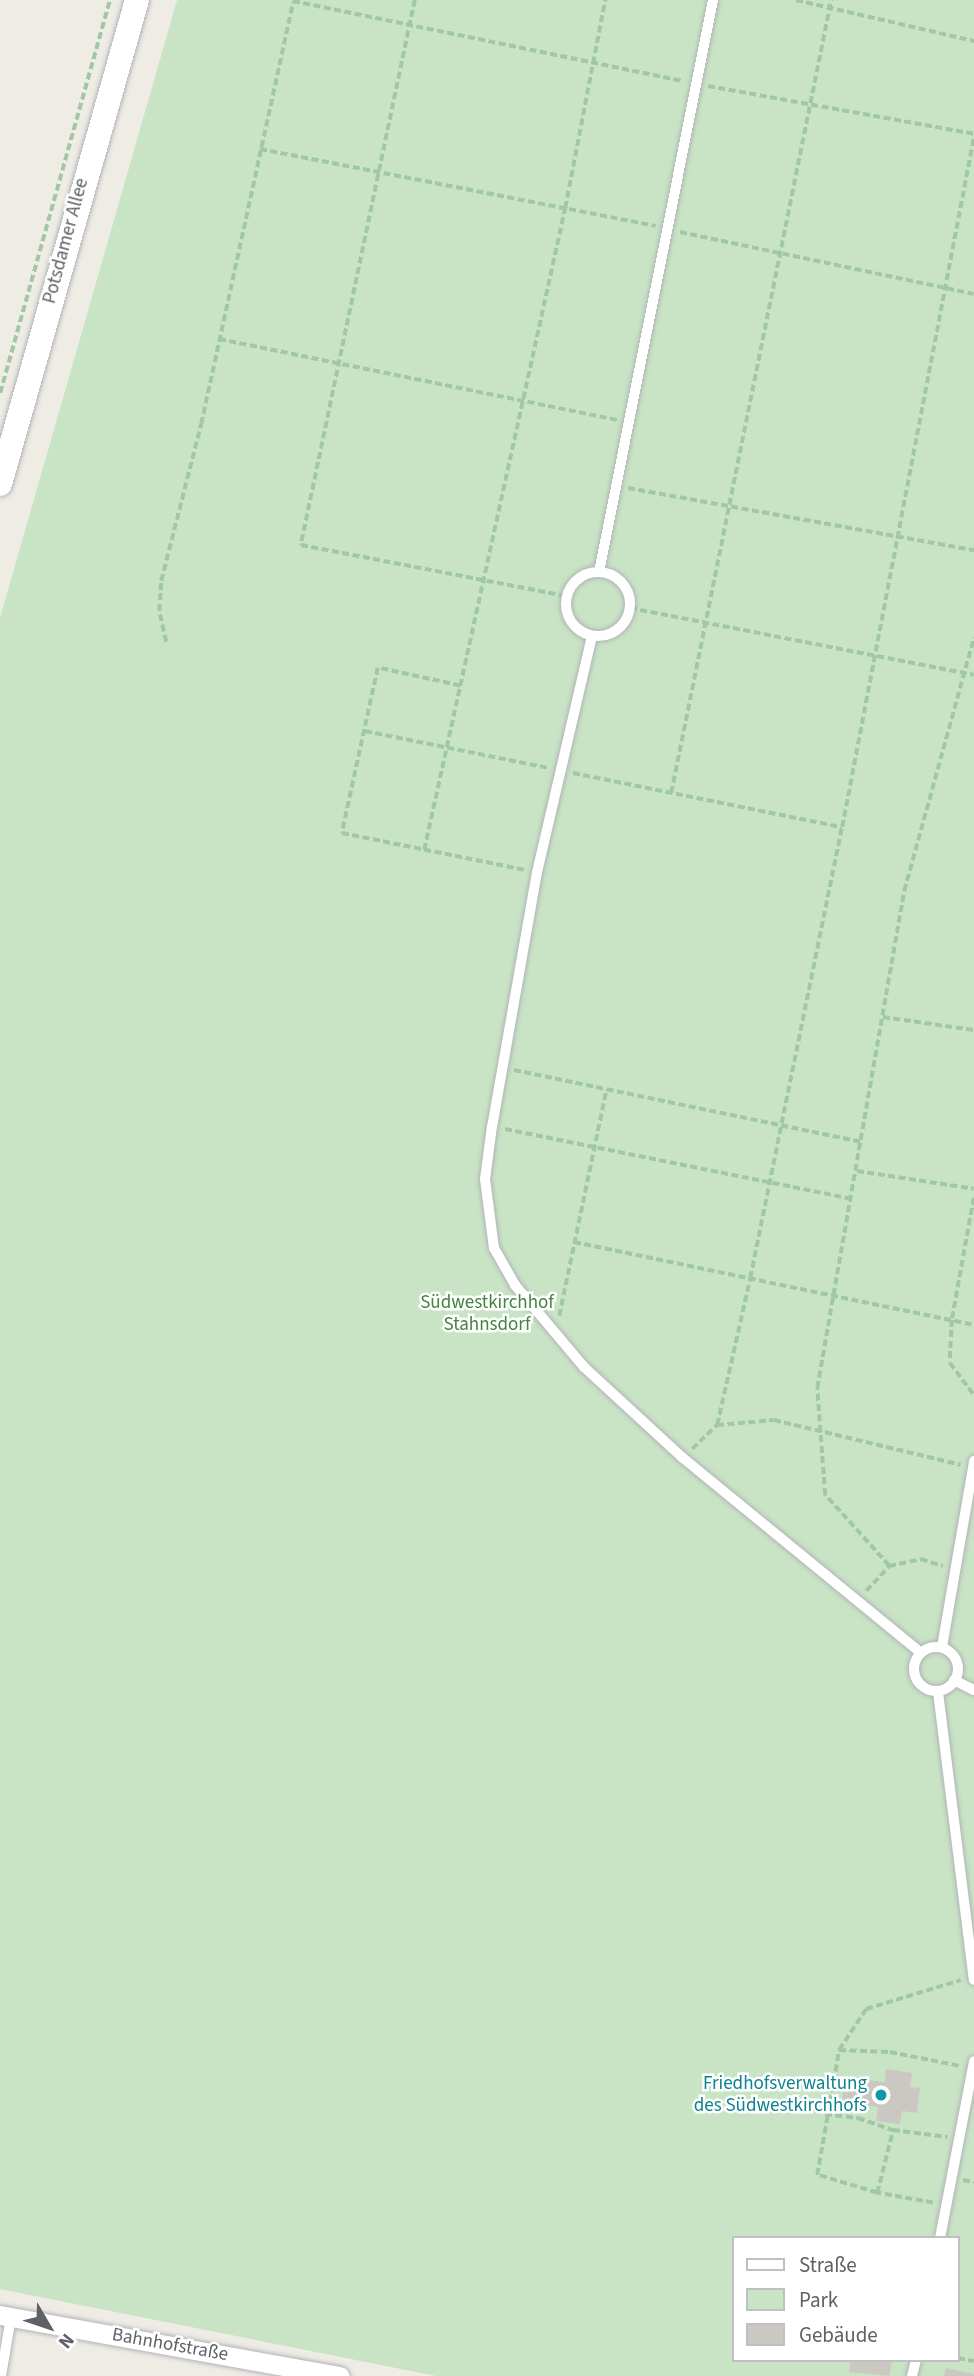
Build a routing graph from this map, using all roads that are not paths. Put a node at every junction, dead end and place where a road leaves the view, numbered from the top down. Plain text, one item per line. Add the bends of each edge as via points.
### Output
1 (137, 0) edge
2 (713, 0) edge
3 (0, 484) edge
4 (599, 572) junction
5 (592, 636) junction
6 (973, 1465) edge
7 (943, 1647) junction
8 (920, 1652) junction
9 (954, 1680) junction
10 (974, 1689) edge
11 (938, 1692) junction
12 (974, 1978) edge
13 (973, 2065) edge
14 (940, 2236) edge
15 (6, 2316) edge
16 (1, 2376) edge
17 (340, 2376) edge

1 - 3 street, Potsdamer Allee
2 - 4 lane
4 - 5 lane via 579,579 567,596 568,617
4 - 5 lane via 618,579 630,608 621,627
5 - 8 lane via 537,872 492,1126 485,1179 494,1248 514,1285 555,1337 683,1458
6 - 7 lane
7 - 8 lane via 926,1647
7 - 9 lane via 951,1652
8 - 11 lane via 914,1667 919,1682
9 - 10 lane
9 - 11 lane via 953,1688
11 - 12 lane
13 - 14 lane
15 - 16 lane
15 - 17 street, Bahnhofstraße

